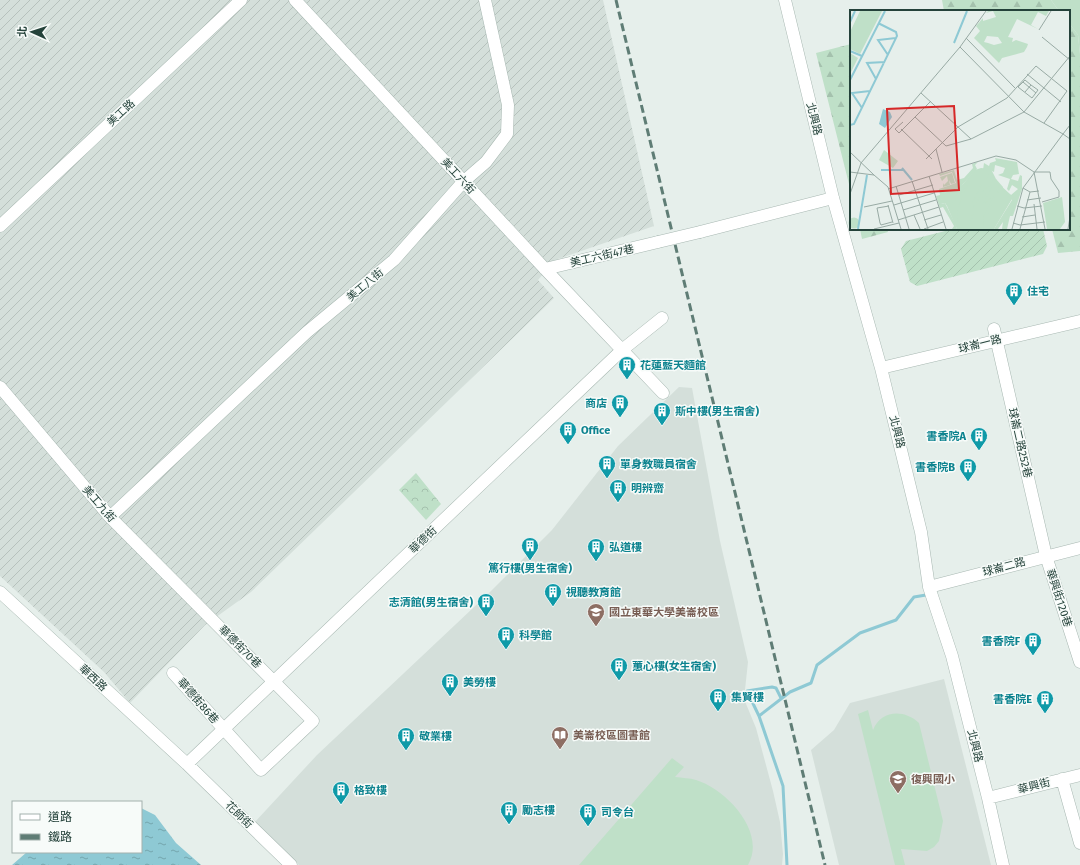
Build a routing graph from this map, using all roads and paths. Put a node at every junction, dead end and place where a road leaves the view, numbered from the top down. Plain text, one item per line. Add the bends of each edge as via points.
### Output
1 (242, 0) edge
2 (295, 0) edge
3 (485, 0) edge
4 (785, 0) edge
5 (464, 182) junction
6 (833, 198) junction
7 (0, 226) edge
8 (545, 269) junction
9 (662, 318) dead end
10 (1080, 321) edge
11 (996, 334) junction
12 (622, 350) junction
13 (881, 368) junction
14 (0, 387) edge
15 (663, 393) dead end
16 (110, 517) junction
17 (1080, 548) edge
18 (1046, 556) junction
19 (929, 587) junction
20 (0, 592) edge
21 (206, 614) joint
22 (1080, 662) edge
23 (173, 673) dead end
24 (274, 681) junction
25 (223, 730) junction
26 (187, 764) junction
27 (261, 770) joint
28 (1080, 774) edge
29 (1062, 779) junction
30 (988, 798) junction
31 (1079, 838) edge
32 (291, 865) edge
33 (1003, 865) edge

1 - 7 street, 美工路
2 - 5 street, 美工六街
3 - 5 street, 美工八街 via 508,105 507,134 486,162
4 - 6 street, 北興路
5 - 8 street, 美工六街
5 - 16 street, 美工八街 via 394,260 307,332
6 - 8 street, 美工六街47巷, bridge
6 - 13 street, 北興路
8 - 12 street, 美工六街
9 - 12 street, 華德街
10 - 11 street, 球崙一路
11 - 13 street, 球崙一路
11 - 18 street, 球崙二路252巷
12 - 15 street, 美工六街
12 - 24 street, 華德街
13 - 19 street, 北興路 via 921,532
14 - 16 street, 美工九街
16 - 21 street, 美工九街
17 - 18 street, 球崙二路
18 - 19 street, 球崙二路
18 - 22 street, 華興街120巷
19 - 30 street, 北興路 via 952,656
20 - 26 street, 華西路
21 - 24 street, 華德街70巷
23 - 25 street, 華德街86巷
24 - 25 street, 華德街
24 - 27 street, 華德街70巷 via 313,721
25 - 26 street, 華德街
25 - 27 street, 華德街86巷
26 - 32 street, 花師街
28 - 29 street, 華興街
29 - 30 street, 華興街
29 - 31 street
30 - 33 street, 北興路

